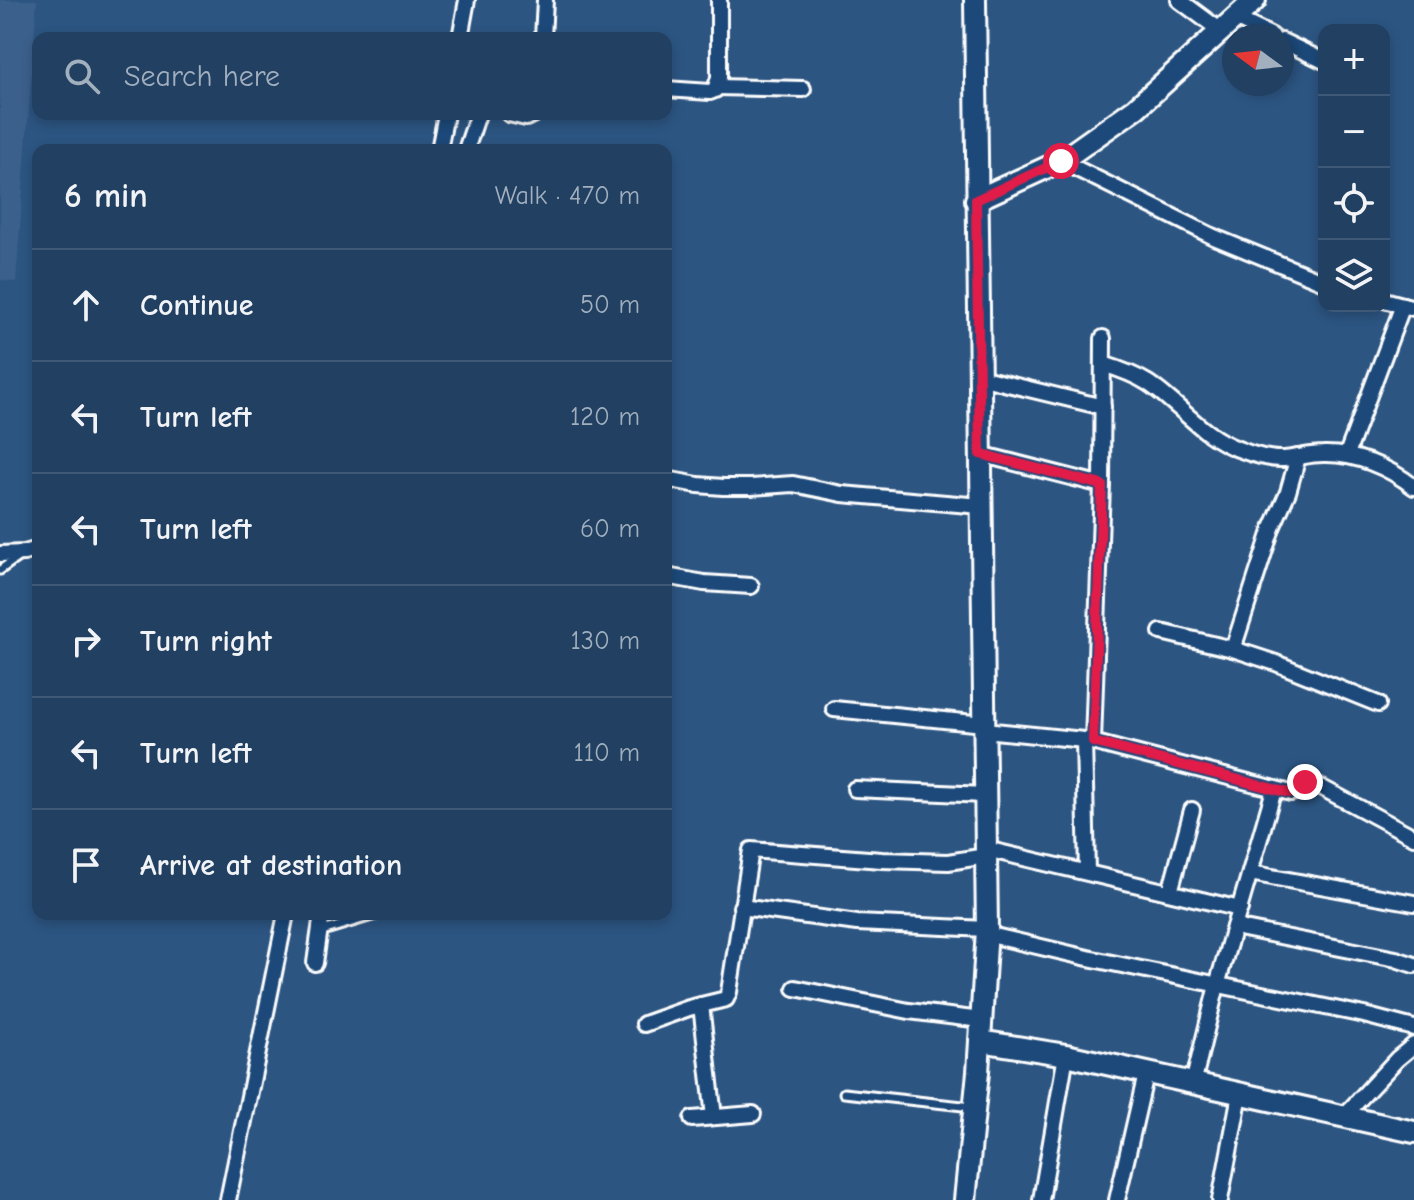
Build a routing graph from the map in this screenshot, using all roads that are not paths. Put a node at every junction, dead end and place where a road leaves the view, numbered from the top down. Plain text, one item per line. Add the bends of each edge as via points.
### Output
1 (467, 0) edge
2 (545, 0) edge
3 (719, 0) edge
4 (975, 0) edge
5 (1179, 0) edge
6 (1255, 0) edge
7 (1226, 24) edge
8 (1229, 24) edge
9 (1222, 30) edge
10 (461, 32) edge
11 (543, 32) edge
12 (1294, 47) edge
13 (1318, 58) edge
14 (717, 87) junction
15 (672, 89) edge
16 (803, 89) dead end
17 (445, 120) edge
18 (476, 120) edge
19 (440, 144) edge
20 (468, 144) edge
21 (1061, 161) junction
22 (976, 200) junction
23 (1318, 280) edge
24 (1408, 306) edge
25 (1103, 338) dead end
26 (1103, 364) junction
27 (979, 377) junction
28 (1103, 407) junction
29 (980, 454) junction
30 (1347, 454) junction
31 (1298, 457) junction
32 (672, 480) edge
33 (1102, 485) junction
34 (1414, 487) edge
35 (981, 506) junction
36 (31, 551) edge
37 (0, 554) edge
38 (0, 570) edge
39 (672, 577) edge
40 (751, 586) dead end
41 (1161, 632) dead end
42 (1233, 649) junction
43 (1378, 704) dead end
44 (834, 709) dead end
45 (984, 727) junction
46 (1089, 741) junction
47 (855, 789) dead end
48 (1274, 790) junction
49 (985, 795) junction
50 (1192, 810) dead end
51 (1414, 837) edge
52 (986, 852) junction
53 (1087, 872) junction
54 (1250, 873) junction
55 (1170, 892) junction
56 (1414, 903) edge
57 (741, 907) junction
58 (1240, 909) junction
59 (285, 920) edge
60 (321, 920) edge
61 (359, 920) edge
62 (1234, 927) junction
63 (986, 931) junction
64 (319, 932) junction
65 (1413, 962) edge
66 (315, 963) dead end
67 (1217, 985) junction
68 (795, 988) dead end
69 (701, 1005) junction
70 (981, 1020) junction
71 (644, 1024) dead end
72 (1414, 1028) edge
73 (980, 1041) junction
74 (1414, 1045) edge
75 (1066, 1055) junction
76 (1146, 1074) junction
77 (1193, 1084) junction
78 (844, 1093) dead end
79 (1240, 1094) junction
80 (975, 1108) junction
81 (753, 1114) dead end
82 (1344, 1116) junction
83 (714, 1117) junction
84 (692, 1119) dead end
85 (1414, 1132) edge
86 (228, 1200) edge
87 (965, 1200) edge
88 (1041, 1200) edge
89 (1117, 1200) edge
90 (1220, 1200) edge

1 - 10 street
2 - 11 street
3 - 14 street
4 - 22 street
5 - 7 street
6 - 8 street
9 - 21 street via 1136,108
12 - 13 street
14 - 15 street via 710,92
14 - 16 street
17 - 19 street
18 - 20 street
21 - 22 street
21 - 23 street via 1214,237
22 - 27 street
24 - 30 street
25 - 26 street
26 - 28 street
26 - 31 street via 1148,383 1217,440 1270,459
27 - 28 street
27 - 29 street
28 - 33 street
29 - 33 street
29 - 35 street
30 - 31 street
30 - 34 street
31 - 42 street
32 - 35 street via 723,487 793,484 842,494
33 - 46 street
35 - 45 street
36 - 37 street
36 - 38 lane
39 - 40 street
41 - 42 street
42 - 43 street
44 - 45 street
45 - 46 street
45 - 49 street
46 - 48 street
46 - 53 street
47 - 49 street
48 - 51 street via 1293,793 1305,782 1316,784
48 - 54 street
49 - 52 street
50 - 55 street
52 - 53 street
52 - 57 street via 948,862 752,850
52 - 63 street
53 - 55 street
54 - 56 street
54 - 58 street
55 - 58 street
57 - 63 street via 857,923
57 - 69 street via 728,996
58 - 62 street
59 - 86 street
60 - 64 street
61 - 64 lane
62 - 65 street
62 - 67 street
63 - 67 street
63 - 70 street
64 - 66 street
67 - 72 street
67 - 77 street
68 - 70 street
69 - 71 street
69 - 83 street
70 - 73 street
73 - 75 street
73 - 80 street
74 - 82 street
75 - 76 street
75 - 88 street
76 - 77 street
76 - 89 street
77 - 79 street
78 - 80 lane
79 - 82 street
79 - 90 street
80 - 87 street
81 - 83 street
82 - 85 street
83 - 84 street

